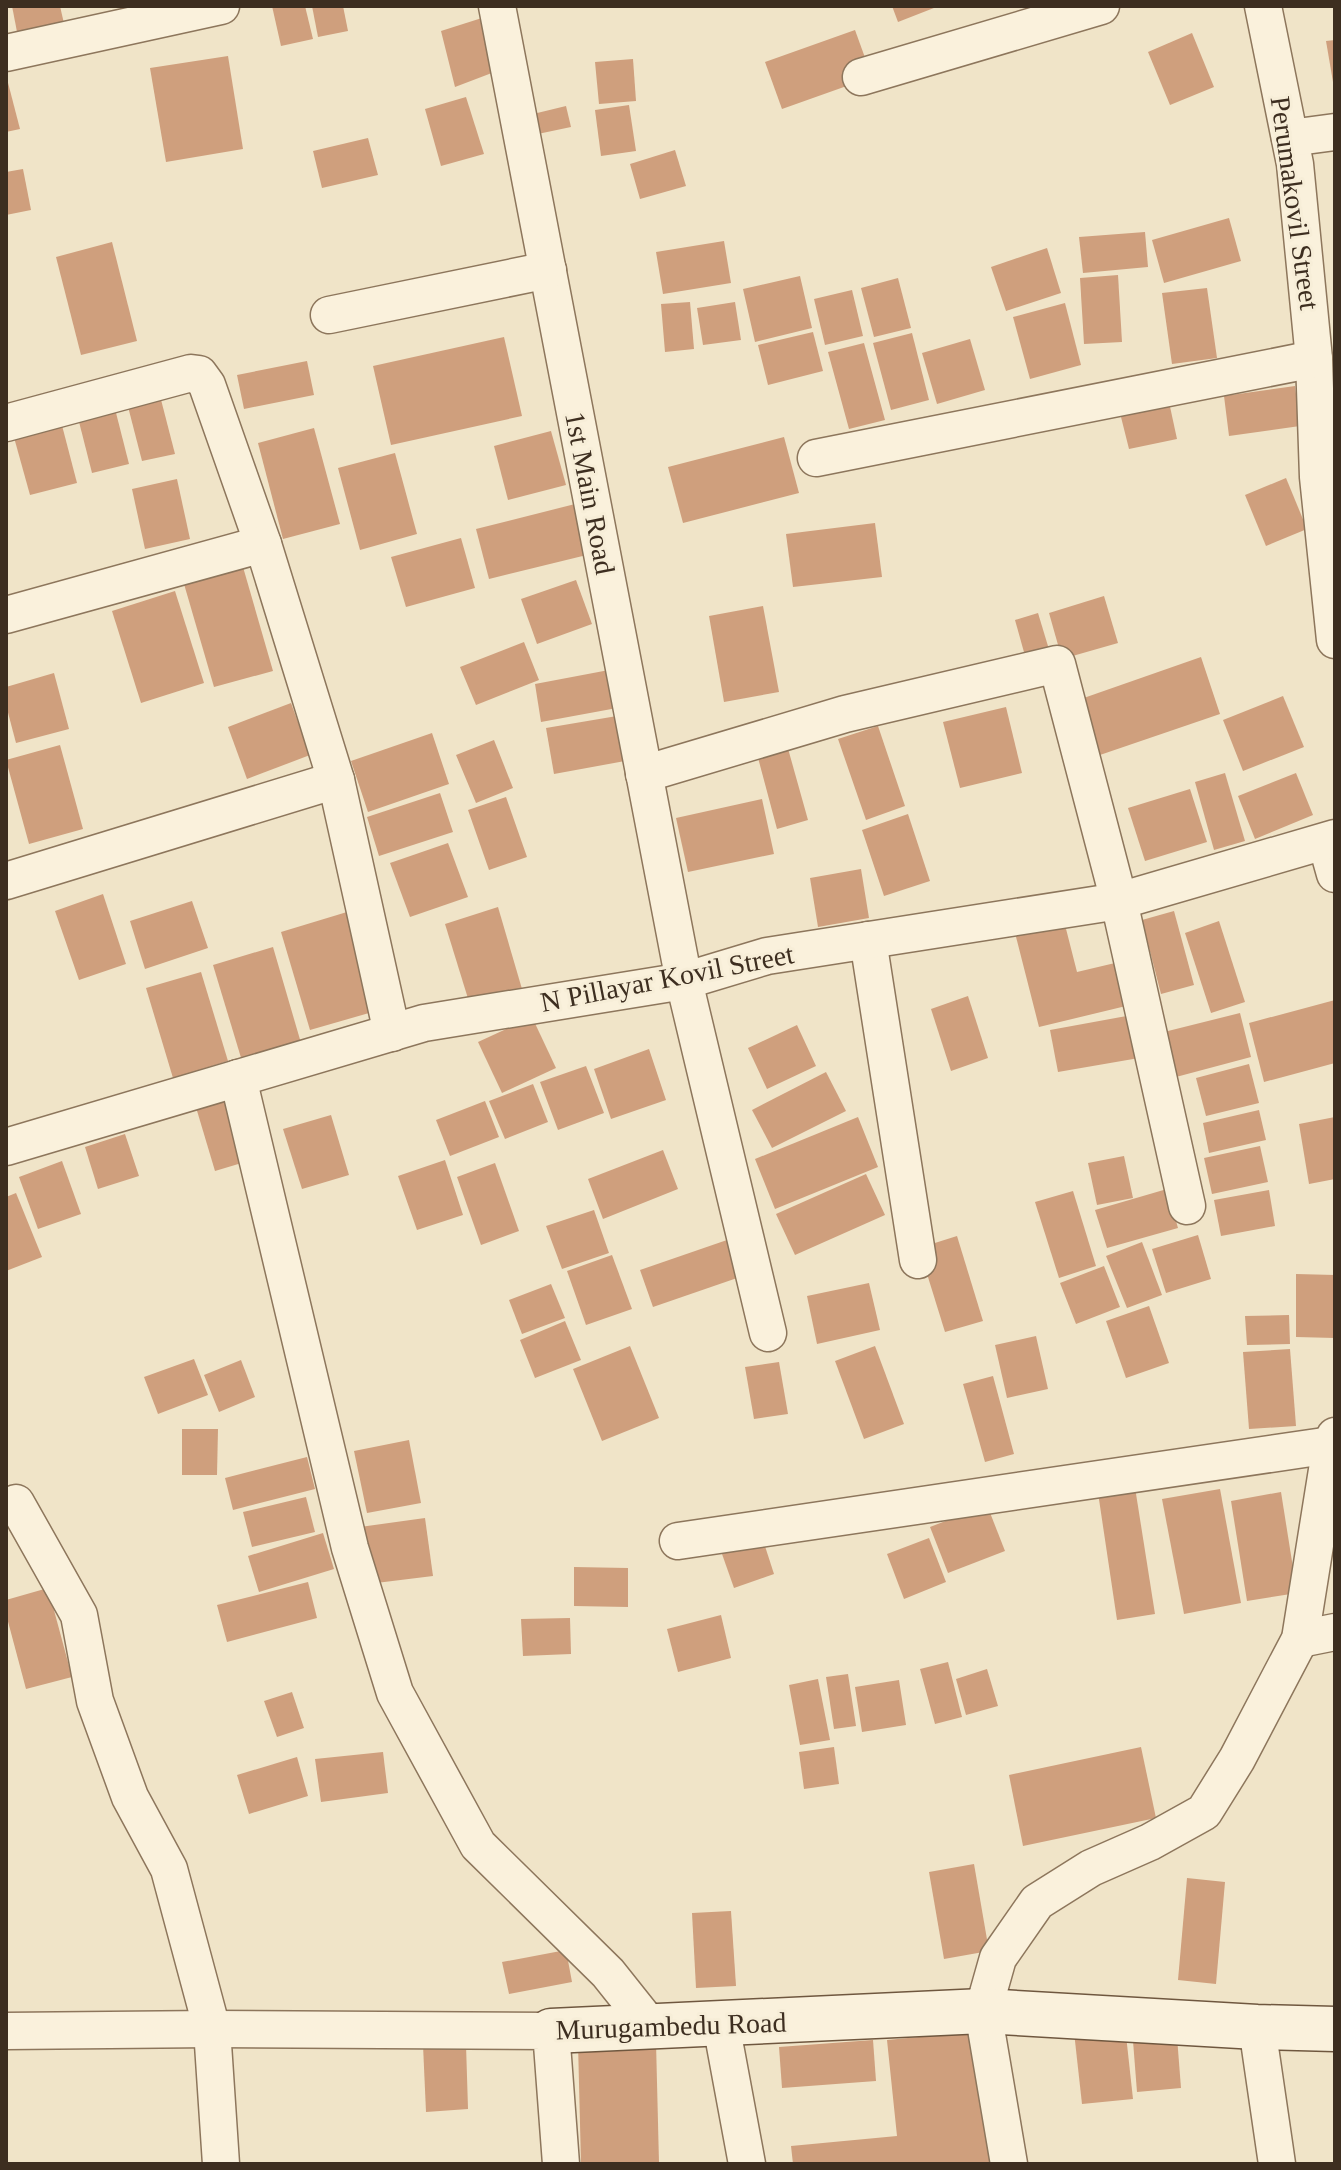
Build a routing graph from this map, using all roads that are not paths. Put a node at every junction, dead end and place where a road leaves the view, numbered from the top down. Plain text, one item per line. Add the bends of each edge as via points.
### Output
1 (221, 6) edge
2 (497, 6) edge
3 (1101, 6) edge
4 (1263, 6) edge
5 (6, 53) edge
6 (861, 77) dead end
7 (1335, 132) edge
8 (1290, 138) junction
9 (548, 270) junction
10 (329, 315) dead end
11 (1314, 359) junction
12 (6, 423) edge
13 (816, 458) dead end
14 (1329, 514) edge
15 (263, 544) junction
16 (6, 615) edge
17 (1335, 640) edge
18 (644, 774) junction
19 (336, 780) junction
20 (1332, 851) edge
21 (6, 881) edge
22 (1119, 901) junction
23 (868, 940) junction
24 (684, 981) junction
25 (392, 1033) junction
26 (238, 1078) junction
27 (6, 1147) edge
28 (1187, 1206) dead end
29 (918, 1260) dead end
30 (768, 1333) dead end
31 (1333, 1440) edge
32 (16, 1503) dead end
33 (678, 1541) dead end
34 (1335, 1632) edge
35 (1300, 1639) junction
36 (983, 2011) junction
37 (721, 2024) junction
38 (651, 2027) junction
39 (1257, 2027) junction
40 (212, 2029) junction
41 (1335, 2029) edge
42 (6, 2031) edge
43 (551, 2031) junction
44 (221, 2164) edge
45 (561, 2164) edge
46 (747, 2164) edge
47 (1009, 2164) edge
48 (1277, 2164) edge

1 - 5 street
2 - 9 street, 1st Main Road
3 - 6 street
4 - 8 street, Perumakovil Street
7 - 8 street
8 - 11 street, Perumakovil Street
9 - 10 street
9 - 18 street, 1st Main Road
11 - 13 street
11 - 14 street, Perumakovil Street via 1318,477
12 - 15 street via 199,374
14 - 17 street, Perumakovil Street
15 - 16 street
15 - 19 street
18 - 22 street via 845,714 1057,664
18 - 24 street, 1st Main Road
19 - 21 street
19 - 25 street
20 - 22 street, N Pillayar Kovil Street
22 - 23 street, N Pillayar Kovil Street
22 - 28 street
23 - 24 street, N Pillayar Kovil Street via 767,956
23 - 29 street
24 - 25 street, N Pillayar Kovil Street via 424,1023
24 - 30 street, 1st Main Road
25 - 26 street, N Pillayar Kovil Street
26 - 27 street, N Pillayar Kovil Street
26 - 38 street via 350,1548 395,1693 478,1845 608,1973
31 - 33 street
31 - 35 street
32 - 40 street via 79,1615 95,1701 130,1797 169,1869
34 - 35 street
35 - 36 street via 1204,1812 1091,1868 1037,1902 998,1958
36 - 37 street, Murugambedu Road
36 - 39 street, Murugambedu Road
36 - 47 street
37 - 38 street, Murugambedu Road
37 - 46 street
38 - 43 street, Murugambedu Road
39 - 41 street, Murugambedu Road
39 - 48 street
40 - 42 street, Murugambedu Road
40 - 43 street, Murugambedu Road
40 - 44 street
43 - 45 street

